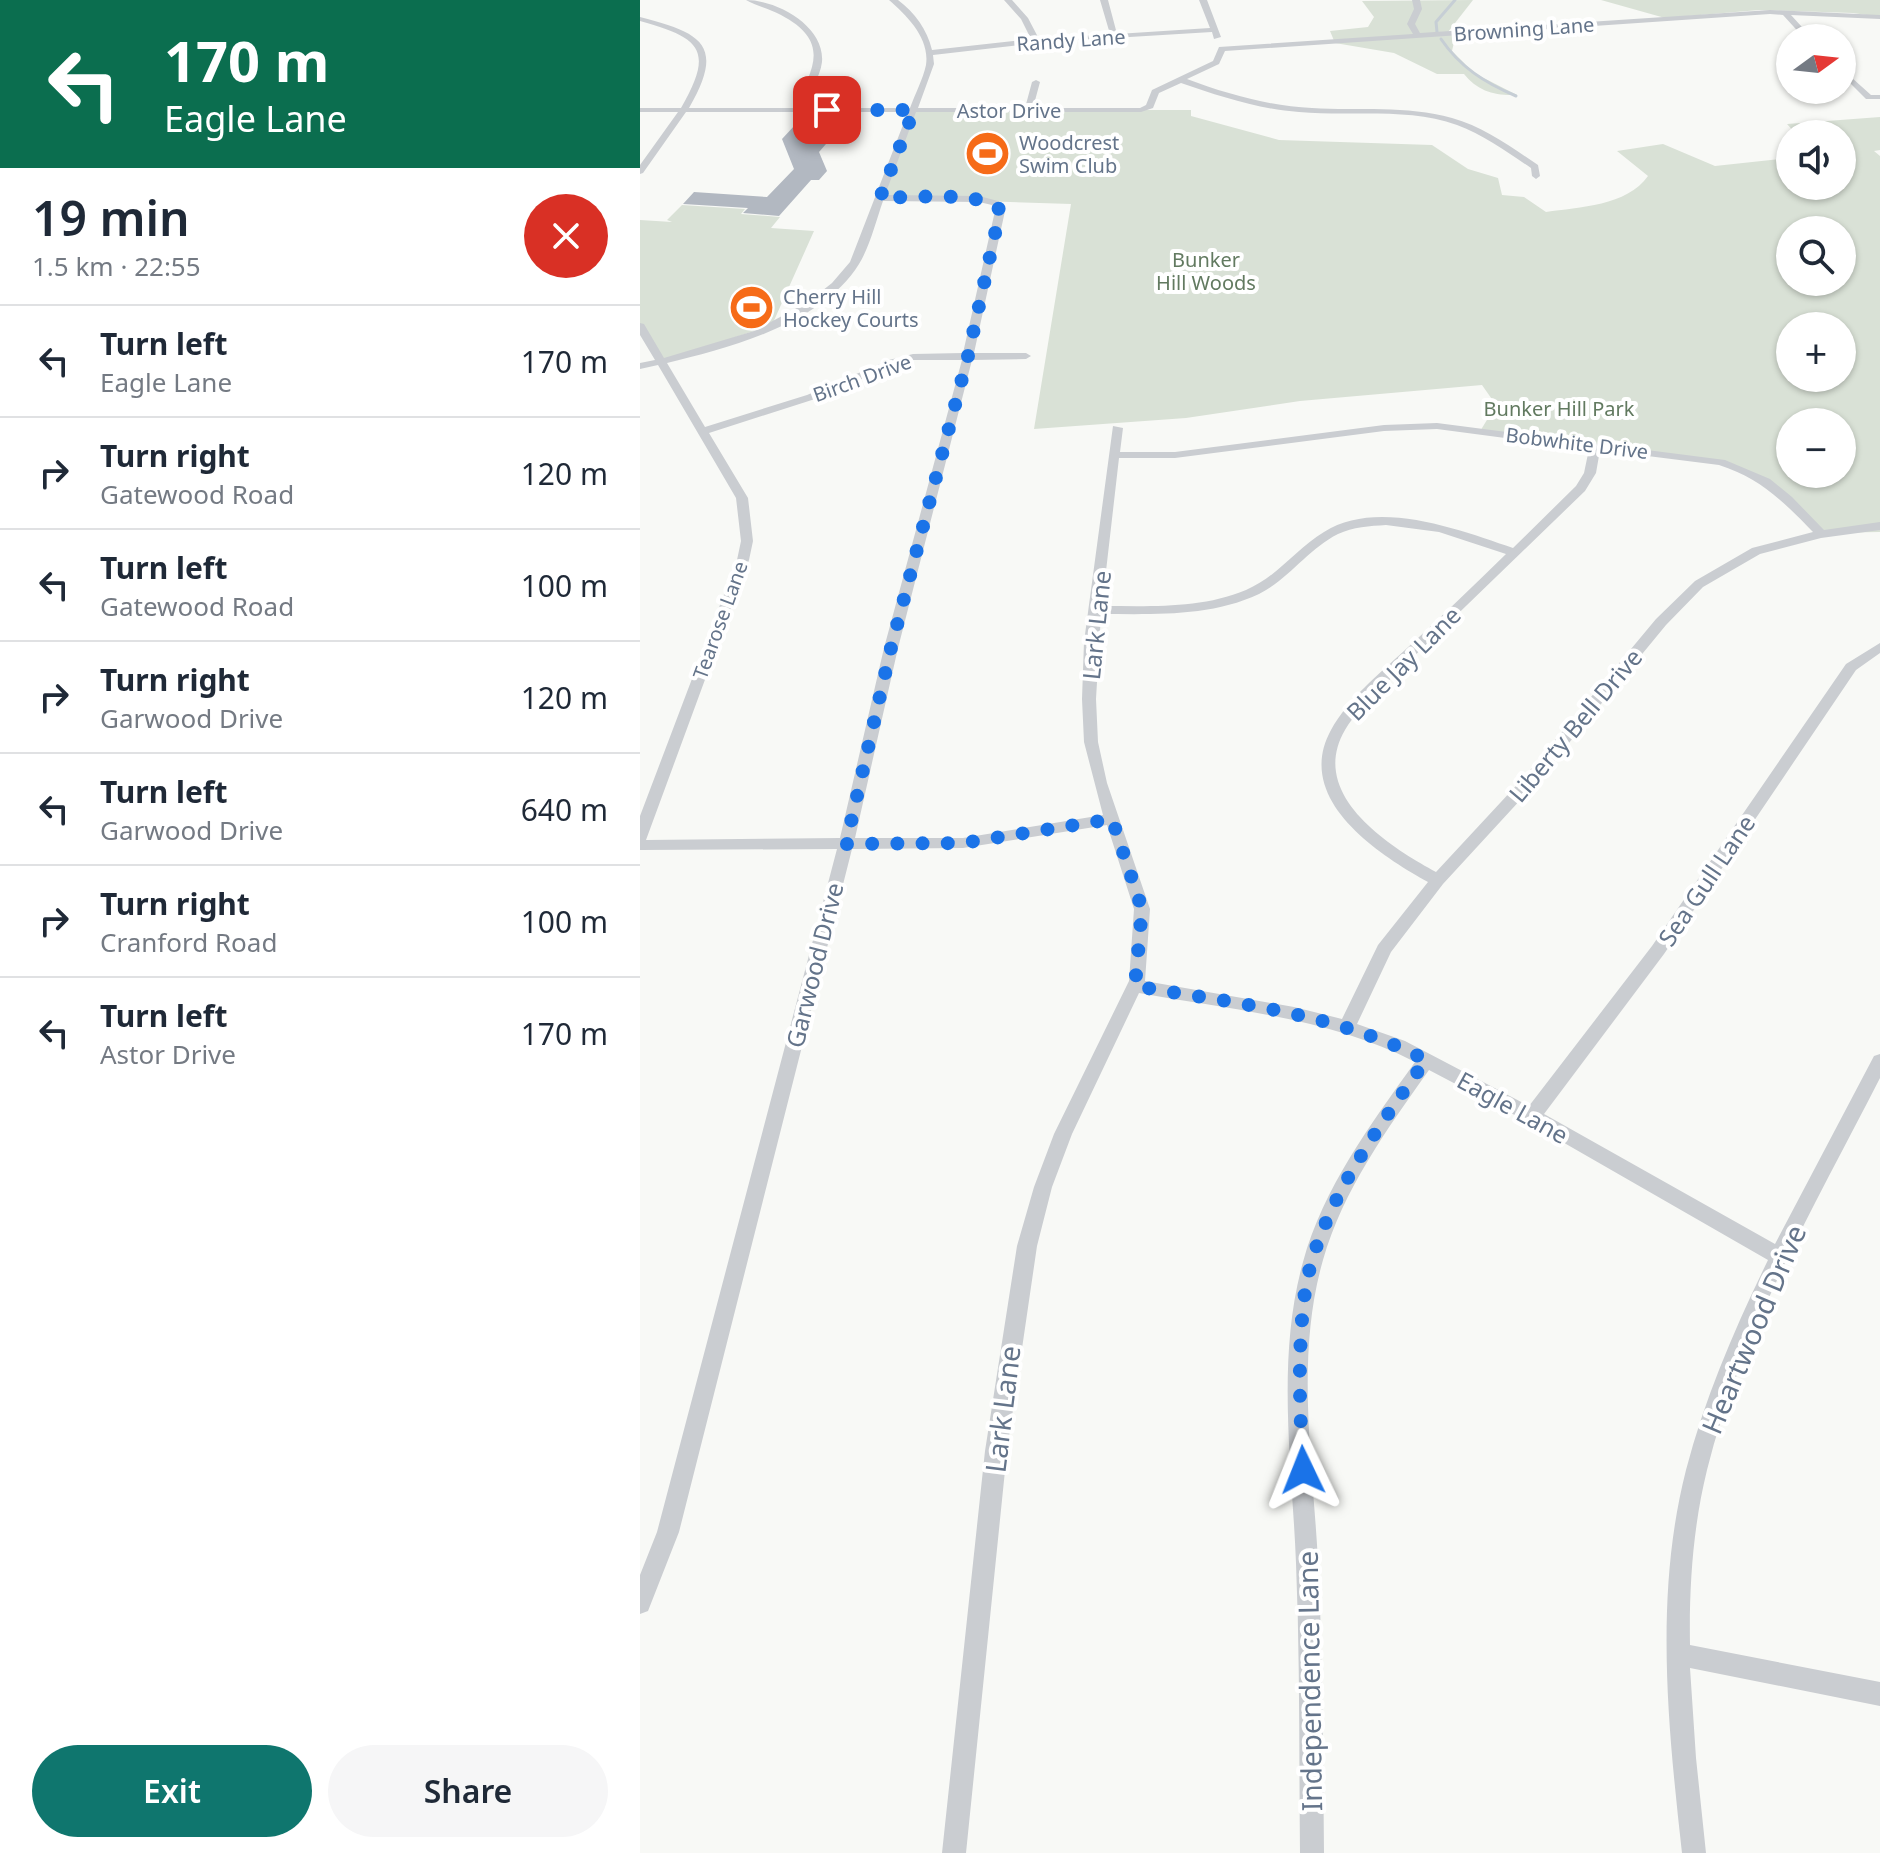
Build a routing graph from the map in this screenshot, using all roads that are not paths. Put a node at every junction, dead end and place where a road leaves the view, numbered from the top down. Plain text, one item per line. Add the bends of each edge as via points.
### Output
1 (750, 0) edge
2 (893, 0) edge
3 (1008, 0) edge
4 (1104, 0) edge
5 (1203, 0) edge
6 (1416, 0) edge
7 (1784, 12) junction
8 (1880, 17) edge
9 (640, 19) edge
10 (1795, 24) edge
11 (1214, 30) junction
12 (1114, 36) junction
13 (1419, 37) junction
14 (1036, 41) junction
15 (1222, 49) junction
16 (929, 53) junction
17 (1181, 80) junction
18 (1036, 82) dead end
19 (1856, 84) edge
20 (1880, 97) edge
21 (640, 110) edge
22 (683, 110) junction
23 (796, 110) junction
24 (914, 110) junction
25 (1028, 110) junction
26 (640, 171) edge
27 (1536, 176) dead end
28 (880, 198) junction
29 (640, 326) edge
30 (968, 356) junction
31 (1026, 356) dead end
32 (660, 362) junction
33 (640, 366) edge
34 (1117, 428) dead end
35 (704, 431) junction
36 (1595, 445) junction
37 (1115, 455) junction
38 (1879, 527) edge
39 (1821, 534) junction
40 (1515, 553) junction
41 (1095, 610) junction
42 (1880, 647) edge
43 (1112, 819) junction
44 (640, 836) edge
45 (846, 844) junction
46 (640, 845) edge
47 (1438, 880) junction
48 (1135, 986) junction
49 (1347, 1027) junction
50 (1426, 1060) junction
51 (1880, 1061) edge
52 (1532, 1116) junction
53 (1780, 1257) junction
54 (640, 1603) edge
55 (1679, 1654) junction
56 (1880, 1694) edge
57 (954, 1853) edge
58 (1312, 1853) edge
59 (1694, 1853) edge

1 - 23 street via 790,17 815,43 818,64
2 - 16 street via 918,22
3 - 14 street
4 - 12 street
5 - 11 street
6 - 13 street via 1411,24
7 - 8 street, Browning Lane
7 - 10 street
7 - 13 street, Browning Lane
9 - 22 street via 681,33 703,52 699,82
11 - 12 street, Randy Lane
11 - 15 street
12 - 14 street, Randy Lane
13 - 15 street, Browning Lane
14 - 16 street, Randy Lane
15 - 17 street via 1216,62
16 - 24 street
17 - 25 street, Astor Drive via 1155,92 1150,107 1138,110
17 - 27 street via 1268,106 1396,111 1450,120 1501,144 1535,167
18 - 25 street
19 - 20 street via 1869,97
21 - 22 street, Astor Drive
22 - 23 street, Astor Drive
22 - 26 street
23 - 24 street, Astor Drive
24 - 25 street, Astor Drive
24 - 28 street
28 - 30 street, Garwood Drive via 976,198 999,208
28 - 32 street via 855,263 810,307 728,343
29 - 32 street, Tearose Lane
30 - 31 street, Birch Drive
30 - 35 street, Birch Drive via 893,362 811,397
30 - 45 street, Garwood Drive
32 - 33 street
32 - 35 street, Tearose Lane
34 - 37 street, Lark Lane
35 - 44 street, Tearose Lane via 742,498 747,541
36 - 37 street, Bobwhite Drive via 1424,426 1188,453
36 - 39 street, Bobwhite Drive via 1701,458 1752,471 1770,481
36 - 40 street, Blue Jay Lane via 1581,488
37 - 41 street, Lark Lane
38 - 39 street, Liberty Bell Drive
39 - 47 street, Liberty Bell Drive via 1756,551 1699,584
40 - 41 street via 1421,522 1358,524 1327,535 1276,579 1231,600 1180,610
40 - 47 street, Blue Jay Lane via 1394,669 1340,726 1332,744 1331,778 1362,831
41 - 43 street, Lark Lane via 1091,742
42 - 52 street, Sea Gull Lane via 1851,667 1658,950
43 - 45 street via 963,843
43 - 48 street, Lark Lane via 1142,909
45 - 46 street
45 - 54 street, Garwood Drive via 668,1532
47 - 49 street, Liberty Bell Drive via 1384,949
48 - 49 street, Eagle Lane
48 - 57 street, Lark Lane via 1063,1134 1027,1246 996,1451
49 - 50 street, Eagle Lane
50 - 52 street, Eagle Lane
50 - 58 street, Independence Lane via 1342,1190 1305,1291 1299,1386
51 - 53 street, Heartwood Drive
52 - 53 street, Eagle Lane
53 - 55 street, Heartwood Drive via 1718,1397 1696,1473 1679,1577
55 - 56 street
55 - 59 street, Heartwood Drive via 1682,1755

